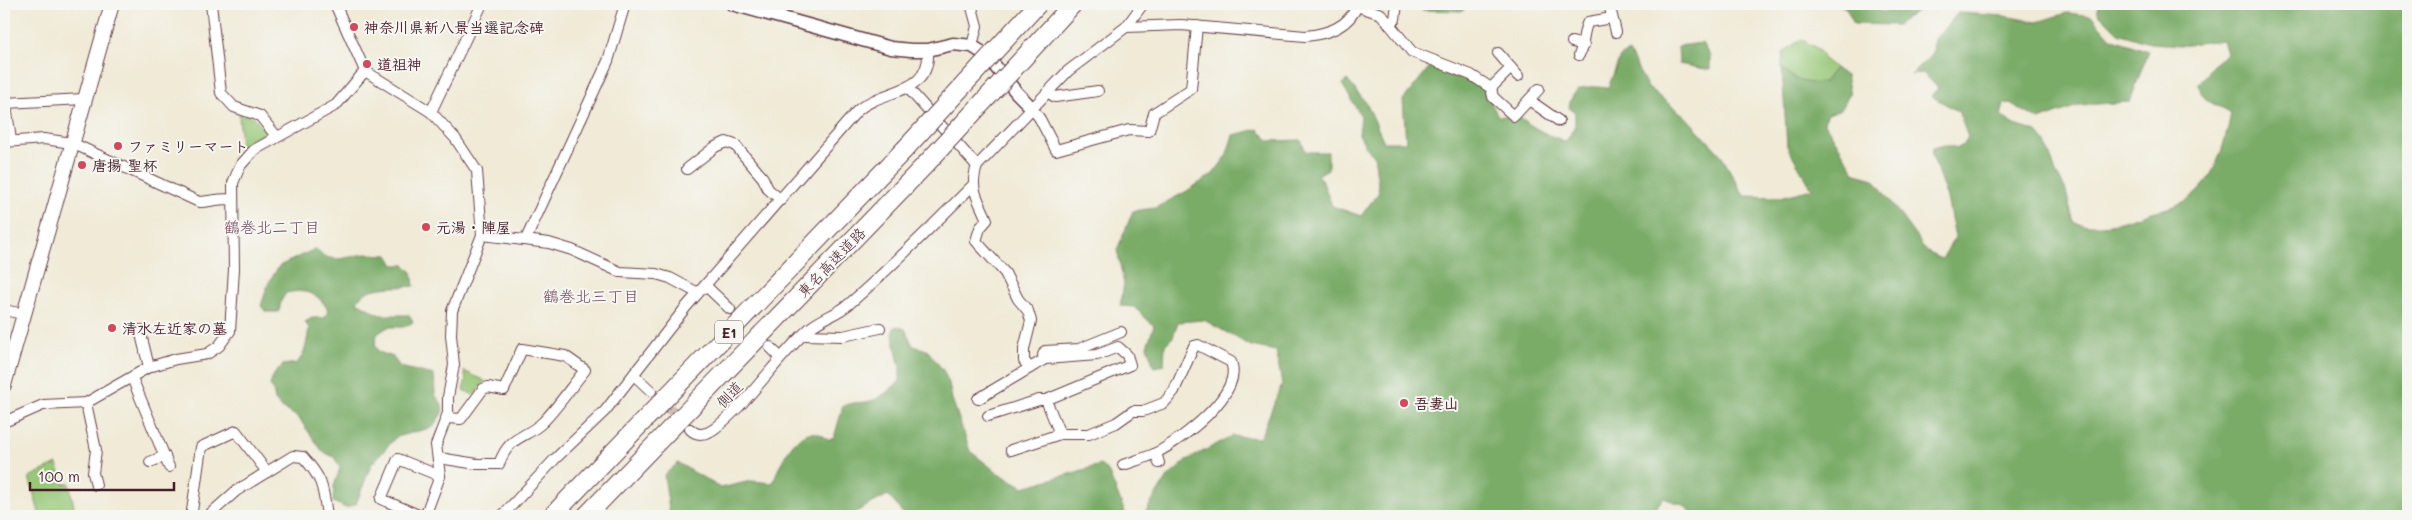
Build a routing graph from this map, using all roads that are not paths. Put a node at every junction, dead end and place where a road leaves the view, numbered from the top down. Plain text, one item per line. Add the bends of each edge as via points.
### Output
1 (112, 4) edge
2 (211, 4) edge
3 (335, 4) edge
4 (482, 4) edge
5 (625, 4) edge
6 (732, 4) edge
7 (971, 4) edge
8 (1038, 4) edge
9 (1073, 4) edge
10 (1143, 4) edge
11 (1397, 4) edge
12 (1609, 4) edge
13 (1357, 5) edge
14 (1612, 18) junction
15 (1391, 24) junction
16 (1197, 26) junction
17 (1126, 27) junction
18 (1616, 32) dead end
19 (1572, 42) dead end
20 (1584, 45) junction
21 (972, 46) junction
22 (928, 50) junction
23 (1498, 52) dead end
24 (1579, 55) dead end
25 (365, 71) junction
26 (906, 87) junction
27 (1491, 88) junction
28 (1539, 89) dead end
29 (4, 91) edge
30 (1098, 91) dead end
31 (1048, 92) junction
32 (84, 99) junction
33 (1529, 100) junction
34 (5, 102) junction
35 (1033, 109) junction
36 (431, 112) junction
37 (1559, 121) dead end
38 (278, 137) junction
39 (7, 141) edge
40 (72, 142) junction
41 (978, 166) junction
42 (687, 169) dead end
43 (972, 186) junction
44 (233, 200) junction
45 (781, 200) junction
46 (482, 235) junction
47 (526, 239) junction
48 (706, 286) junction
49 (698, 293) junction
50 (730, 309) tunnel mouth
51 (4, 310) edge
52 (23, 314) junction
53 (880, 328) dead end
54 (140, 330) dead end
55 (1120, 332) dead end
56 (804, 335) junction
57 (770, 347) tunnel mouth
58 (780, 357) junction
59 (1045, 359) junction
60 (149, 367) junction
61 (1030, 368) junction
62 (634, 375) junction
63 (132, 378) junction
64 (4, 385) edge
65 (651, 391) tunnel mouth
66 (978, 399) dead end
67 (1046, 400) junction
68 (86, 403) junction
69 (988, 416) dead end
70 (447, 418) junction
71 (4, 422) edge
72 (690, 429) tunnel mouth
73 (1060, 434) junction
74 (1011, 450) dead end
75 (438, 458) junction
76 (150, 462) dead end
77 (1123, 465) dead end
78 (267, 472) junction
79 (440, 476) junction
80 (96, 485) dead end
81 (194, 516) edge
82 (208, 516) edge
83 (327, 516) edge
84 (423, 516) edge
85 (502, 516) edge
86 (552, 516) edge
87 (586, 516) edge

1 - 32 main road
2 - 38 street via 221,94 234,107 260,116
3 - 25 street
4 - 36 street
5 - 47 street via 608,62
6 - 22 street via 891,48
7 - 21 street via 977,26
8 - 86 highway, 東名高速道路 / E1, bridge via 905,149
9 - 87 highway, 東名高速道路 / E1, bridge via 927,164
10 - 17 street
11 - 15 street
12 - 14 street
13 - 15 street via 1381,14
13 - 16 street via 1350,18 1322,34 1305,36
14 - 18 street
14 - 20 street via 1588,22
15 - 27 street via 1412,52 1471,75
16 - 17 street
16 - 35 street via 1191,89 1154,113 1149,130 1129,130 1056,150
17 - 31 street via 1068,71
19 - 20 street
20 - 24 street
21 - 22 street via 953,44
21 - 35 street via 986,55
22 - 26 street via 928,67 922,77
23 - 27 street via 1514,72
25 - 36 street
25 - 38 street via 336,105
26 - 41 street
26 - 45 street via 857,110
27 - 33 street via 1493,97 1514,116
28 - 33 street
29 - 34 street
30 - 31 street via 1055,97
31 - 35 street
32 - 34 street
32 - 40 main road
33 - 37 street
34 - 39 street
35 - 41 street
36 - 46 street via 473,161 477,171
38 - 44 street via 245,158 233,184
39 - 40 street via 44,139
40 - 44 street via 199,202
40 - 52 main road
41 - 43 street
42 - 45 street via 726,142 735,145 763,178 768,189
43 - 56 street, 側道 via 847,306 811,327
43 - 61 street via 987,220 976,241 1005,273 1032,321 1024,349 1024,361
44 - 60 street via 234,269 230,331 219,346 207,354
45 - 48 street
46 - 47 street
46 - 70 street via 452,311 454,365
47 - 49 street via 572,250 620,272 670,278
48 - 49 street
48 - 50 street
49 - 62 street
51 - 52 street
52 - 64 main road
53 - 56 street via 843,336
54 - 60 street
55 - 59 street via 1079,349 1045,351
56 - 58 street, 側道
57 - 58 street
58 - 72 street, 側道 via 747,398 713,430 698,434
59 - 61 street
59 - 67 street via 1097,355 1118,347 1127,355 1130,365
60 - 63 street
61 - 66 street
62 - 65 street
62 - 85 street via 605,411
63 - 68 street
63 - 76 street via 167,461
67 - 69 street
67 - 73 street
68 - 71 street via 43,405
68 - 80 street via 96,450 93,473
70 - 75 street via 436,445
70 - 75 street via 461,419 488,387 504,390 522,349 565,356 585,370 542,423 507,448 500,464
73 - 74 street
73 - 77 street via 1089,434 1116,423 1133,411 1164,403 1174,391 1194,346 1198,345 1231,362 1234,368 1232,379 1210,414 1160,457
75 - 79 street
78 - 81 street via 236,431 201,447
78 - 82 street via 236,491
78 - 83 street via 293,456 303,457 317,473 324,489
79 - 84 street
79 - 84 street via 398,458 381,499

